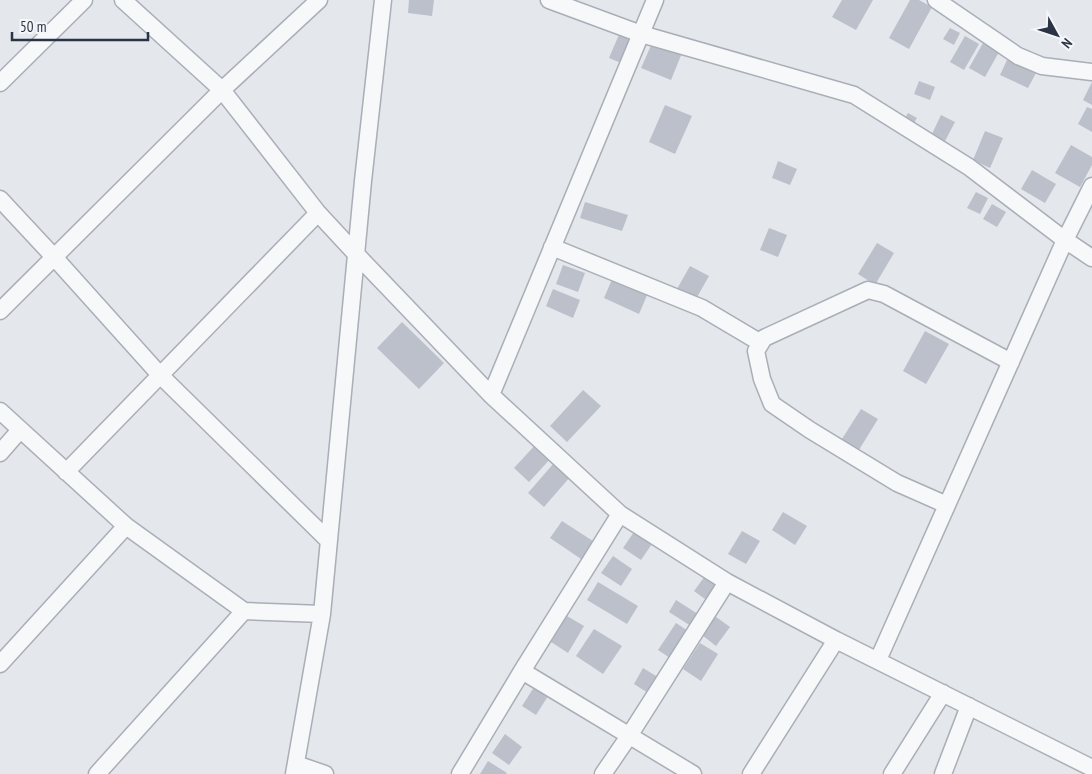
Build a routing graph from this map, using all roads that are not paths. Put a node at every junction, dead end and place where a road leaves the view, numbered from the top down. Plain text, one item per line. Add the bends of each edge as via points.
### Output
1 (84, 0) edge
2 (123, 0) edge
3 (319, 0) edge
4 (383, 0) edge
5 (550, 0) edge
6 (655, 0) edge
7 (936, 0) edge
8 (641, 34) junction
9 (1092, 72) edge
10 (0, 83) edge
11 (222, 90) junction
12 (1092, 186) edge
13 (0, 199) edge
14 (318, 213) junction
15 (1065, 240) junction
16 (552, 247) junction
17 (356, 254) junction
18 (54, 257) junction
19 (1092, 258) edge
20 (0, 311) edge
21 (761, 343) junction
22 (1011, 362) junction
23 (160, 375) junction
24 (492, 395) junction
25 (0, 411) edge
26 (20, 430) junction
27 (0, 453) edge
28 (66, 472) junction
29 (947, 505) junction
30 (620, 514) junction
31 (126, 526) junction
32 (329, 541) junction
33 (727, 582) junction
34 (244, 611) junction
35 (322, 614) junction
36 (836, 640) junction
37 (878, 660) junction
38 (0, 664) edge
39 (522, 671) junction
40 (943, 693) junction
41 (969, 706) junction
42 (629, 736) junction
43 (1092, 768) edge
44 (295, 769) edge
45 (97, 774) edge
46 (325, 774) edge
47 (460, 774) edge
48 (603, 774) edge
49 (693, 774) edge
50 (751, 774) edge
51 (892, 774) edge
52 (943, 774) edge

1 - 10 street
2 - 11 street
3 - 11 street
4 - 17 street
5 - 8 street
6 - 8 street
7 - 9 street via 1018,56 1042,66
8 - 15 street via 854,95 969,167
8 - 16 street
11 - 14 street
11 - 18 street
12 - 15 street
13 - 18 street
14 - 17 street
14 - 23 street
15 - 19 street
15 - 22 street
16 - 21 street via 702,308
16 - 24 street
17 - 24 street
17 - 32 street
18 - 20 street
18 - 23 street
21 - 22 street via 764,338 868,290 884,294
21 - 29 street via 756,351 772,404 897,483
22 - 29 street
23 - 28 street
23 - 32 street
24 - 30 street
25 - 26 street
26 - 27 street
26 - 28 street
28 - 31 street
29 - 37 street
30 - 33 street
30 - 39 street
31 - 34 street
31 - 38 street
32 - 35 street
33 - 36 street
33 - 42 street
34 - 35 street
34 - 45 street
35 - 44 street
36 - 37 street
36 - 50 street
37 - 40 street
39 - 42 street
39 - 47 street
40 - 41 street
40 - 51 street
41 - 43 street
41 - 52 street
42 - 48 street
42 - 49 street
44 - 46 street

